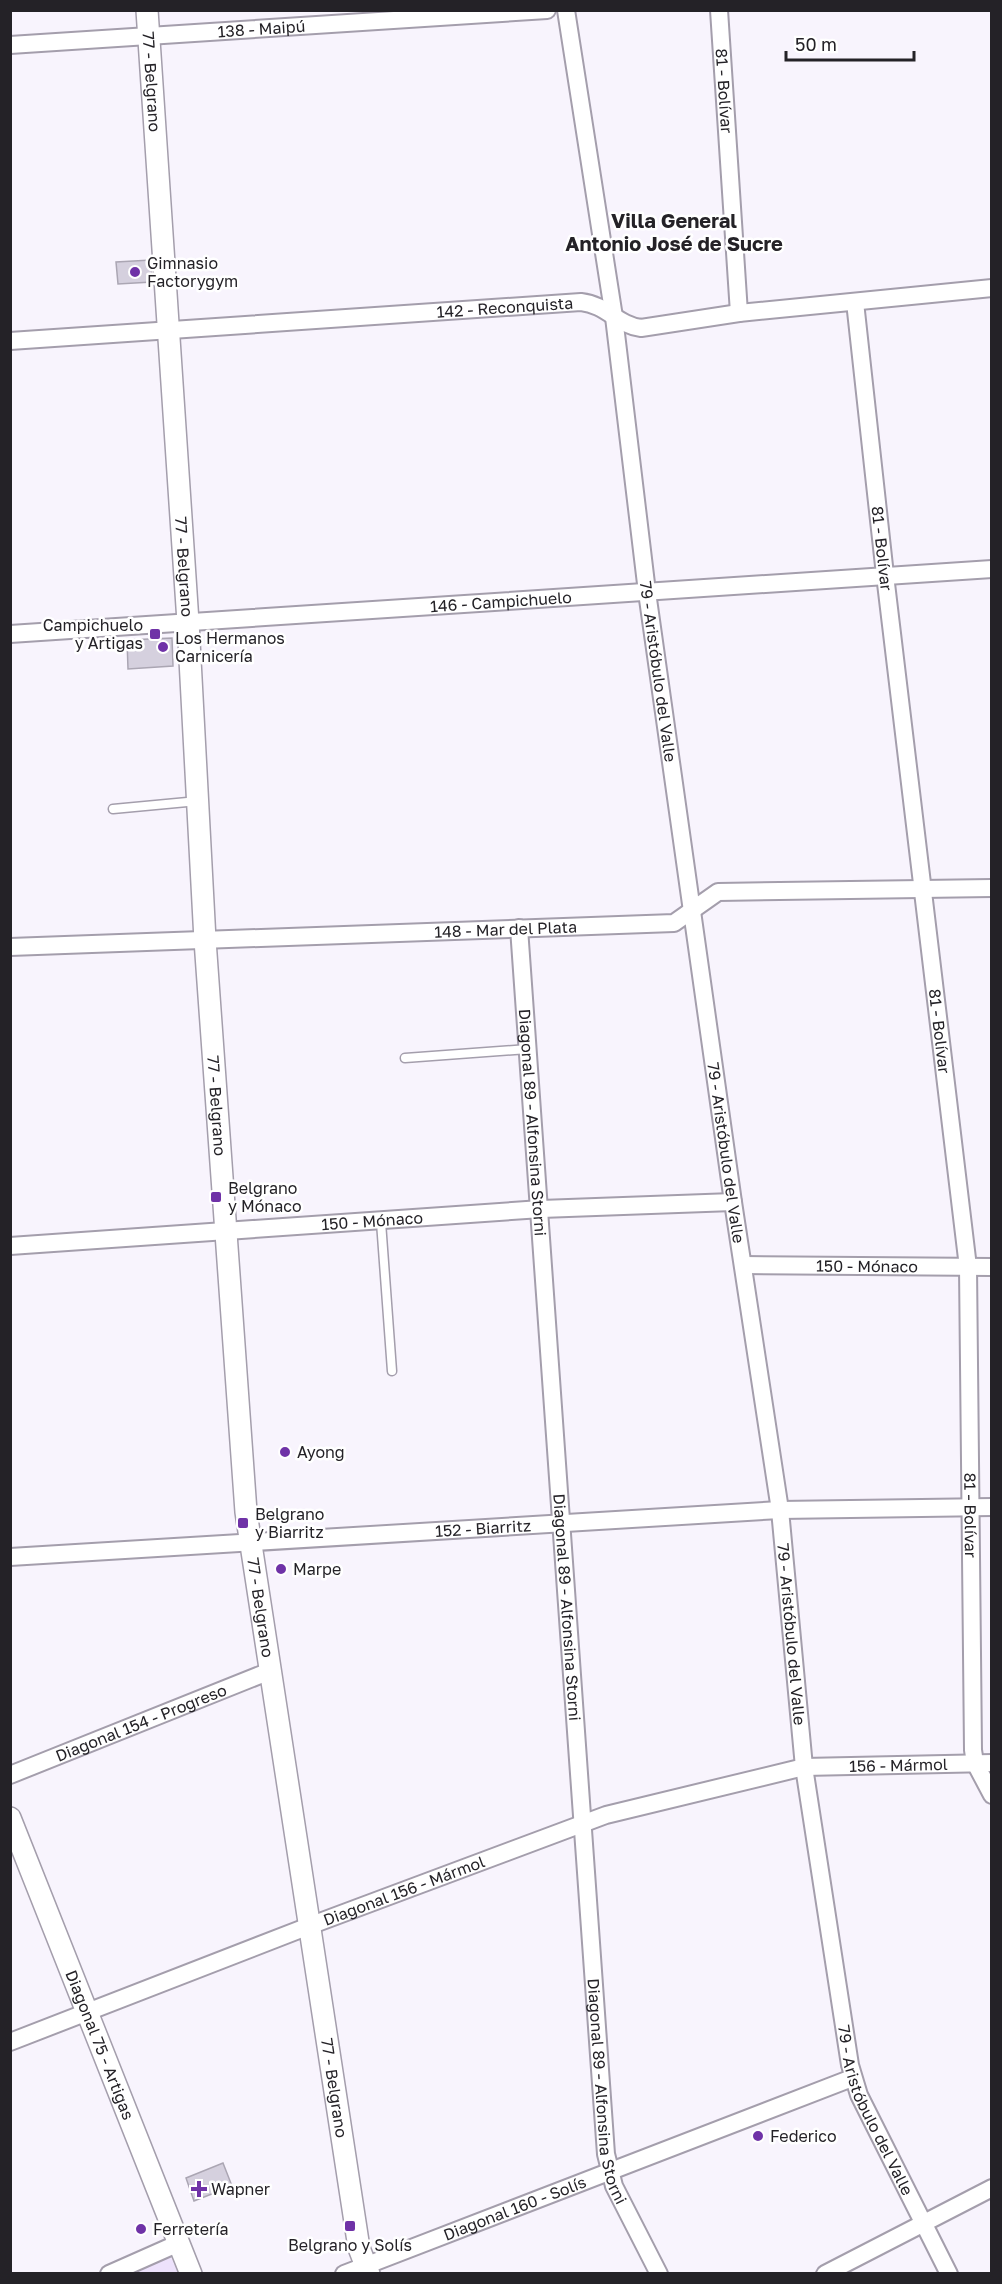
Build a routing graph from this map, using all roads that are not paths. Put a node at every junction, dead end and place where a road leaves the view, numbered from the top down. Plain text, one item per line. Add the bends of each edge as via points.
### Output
1 (147, 10) edge
2 (547, 10) edge
3 (566, 10) edge
4 (719, 10) edge
5 (148, 36) junction
6 (10, 45) edge
7 (992, 288) edge
8 (855, 302) junction
9 (738, 314) junction
10 (614, 316) junction
11 (167, 330) junction
12 (10, 341) edge
13 (992, 568) edge
14 (885, 575) junction
15 (646, 592) junction
16 (188, 622) junction
17 (10, 634) edge
18 (199, 801) junction
19 (113, 809) dead end
20 (992, 888) edge
21 (924, 890) junction
22 (693, 910) junction
23 (519, 928) junction
24 (205, 940) junction
25 (10, 947) edge
26 (529, 1048) junction
27 (405, 1058) dead end
28 (733, 1203) junction
29 (541, 1209) junction
30 (381, 1222) junction
31 (225, 1232) junction
32 (10, 1246) edge
33 (743, 1265) junction
34 (992, 1267) edge
35 (969, 1268) junction
36 (392, 1371) dead end
37 (971, 1507) junction
38 (992, 1507) edge
39 (780, 1509) junction
40 (563, 1524) junction
41 (250, 1544) junction
42 (10, 1557) edge
43 (270, 1671) junction
44 (983, 1763) edge
45 (804, 1767) junction
46 (10, 1775) edge
47 (992, 1795) edge
48 (10, 1818) edge
49 (582, 1823) junction
50 (309, 1926) junction
51 (87, 2011) junction
52 (10, 2042) edge
53 (852, 2078) junction
54 (609, 2171) junction
55 (992, 2188) edge
56 (922, 2223) junction
57 (179, 2243) junction
58 (367, 2270) edge
59 (109, 2274) edge
60 (190, 2274) edge
61 (344, 2274) edge
62 (659, 2274) edge
63 (825, 2274) edge
64 (949, 2274) edge

1 - 5 street, 77 - Belgrano
2 - 5 street, 138 - Maipú
3 - 10 street, 79 - Aristóbulo del Valle
4 - 9 street, 81 - Bolívar
5 - 6 street, 138 - Maipú
5 - 11 street, 77 - Belgrano
7 - 8 street, 142 - Reconquista
8 - 9 street, 142 - Reconquista
8 - 14 street, 81 - Bolívar
9 - 10 street, 142 - Reconquista via 641,328 631,327
10 - 11 street, 142 - Reconquista via 600,305 581,302
10 - 15 street, 79 - Aristóbulo del Valle
11 - 12 street, 142 - Reconquista
11 - 16 street, 77 - Belgrano
13 - 14 street, 146 - Campichuelo
14 - 15 street, 146 - Campichuelo
14 - 21 street, 81 - Bolívar
15 - 16 street, 146 - Campichuelo
15 - 22 street, 79 - Aristóbulo del Valle
16 - 17 street, 146 - Campichuelo
16 - 18 street, 77 - Belgrano
18 - 19 lane
18 - 24 street, 77 - Belgrano
20 - 21 street, 148 - Mar del Plata
21 - 22 street, 148 - Mar del Plata via 718,892
21 - 35 street, 81 - Bolívar
22 - 23 street, 148 - Mar del Plata via 675,923
22 - 28 street, 79 - Aristóbulo del Valle
23 - 24 street, 148 - Mar del Plata
23 - 26 street, Diagonal 89 - Alfonsina Storni
24 - 25 street, 148 - Mar del Plata
24 - 31 street, 77 - Belgrano
26 - 27 lane
26 - 29 street, Diagonal 89 - Alfonsina Storni
28 - 29 street, 150 - Mónaco
28 - 33 street, 79 - Aristóbulo del Valle
29 - 30 street, 150 - Mónaco
29 - 40 street, Diagonal 89 - Alfonsina Storni
30 - 31 street, 150 - Mónaco
30 - 36 lane
31 - 32 street, 150 - Mónaco
31 - 41 street, 77 - Belgrano
33 - 35 street, 150 - Mónaco
33 - 39 street, 79 - Aristóbulo del Valle
34 - 35 street, 150 - Mónaco
35 - 37 street, 81 - Bolívar
37 - 38 street, 152 - Biarritz
37 - 39 street, 152 - Biarritz
37 - 44 street, 81 - Bolívar
39 - 40 street, 152 - Biarritz
39 - 45 street, 79 - Aristóbulo del Valle
40 - 41 street, 152 - Biarritz
40 - 49 street, Diagonal 89 - Alfonsina Storni
41 - 42 street, 152 - Biarritz
41 - 43 street, 77 - Belgrano
43 - 46 street, Diagonal 154 - Progreso
43 - 50 street, 77 - Belgrano
44 - 45 street, 156 - Mármol
44 - 47 street
45 - 49 street, Diagonal 156 - Mármol
45 - 53 street, 79 - Aristóbulo del Valle
48 - 51 street, Diagonal 75 - Artigas
49 - 50 street, Diagonal 156 - Mármol
49 - 54 street, Diagonal 89 - Alfonsina Storni
50 - 51 street, Diagonal 156 - Mármol
50 - 58 street, 77 - Belgrano via 359,2248
51 - 52 street, Diagonal 156 - Mármol
51 - 57 street, Diagonal 75 - Artigas
53 - 54 street, Diagonal 160 - Solís
53 - 56 street, 79 - Aristóbulo del Valle
54 - 58 street, Diagonal 160 - Solís
54 - 62 street, Diagonal 89 - Alfonsina Storni
55 - 56 street
56 - 63 street
56 - 64 street, 79 - Aristóbulo del Valle
57 - 59 street
57 - 60 street, Diagonal 75 - Artigas
58 - 61 street, Diagonal 160 - Solís

